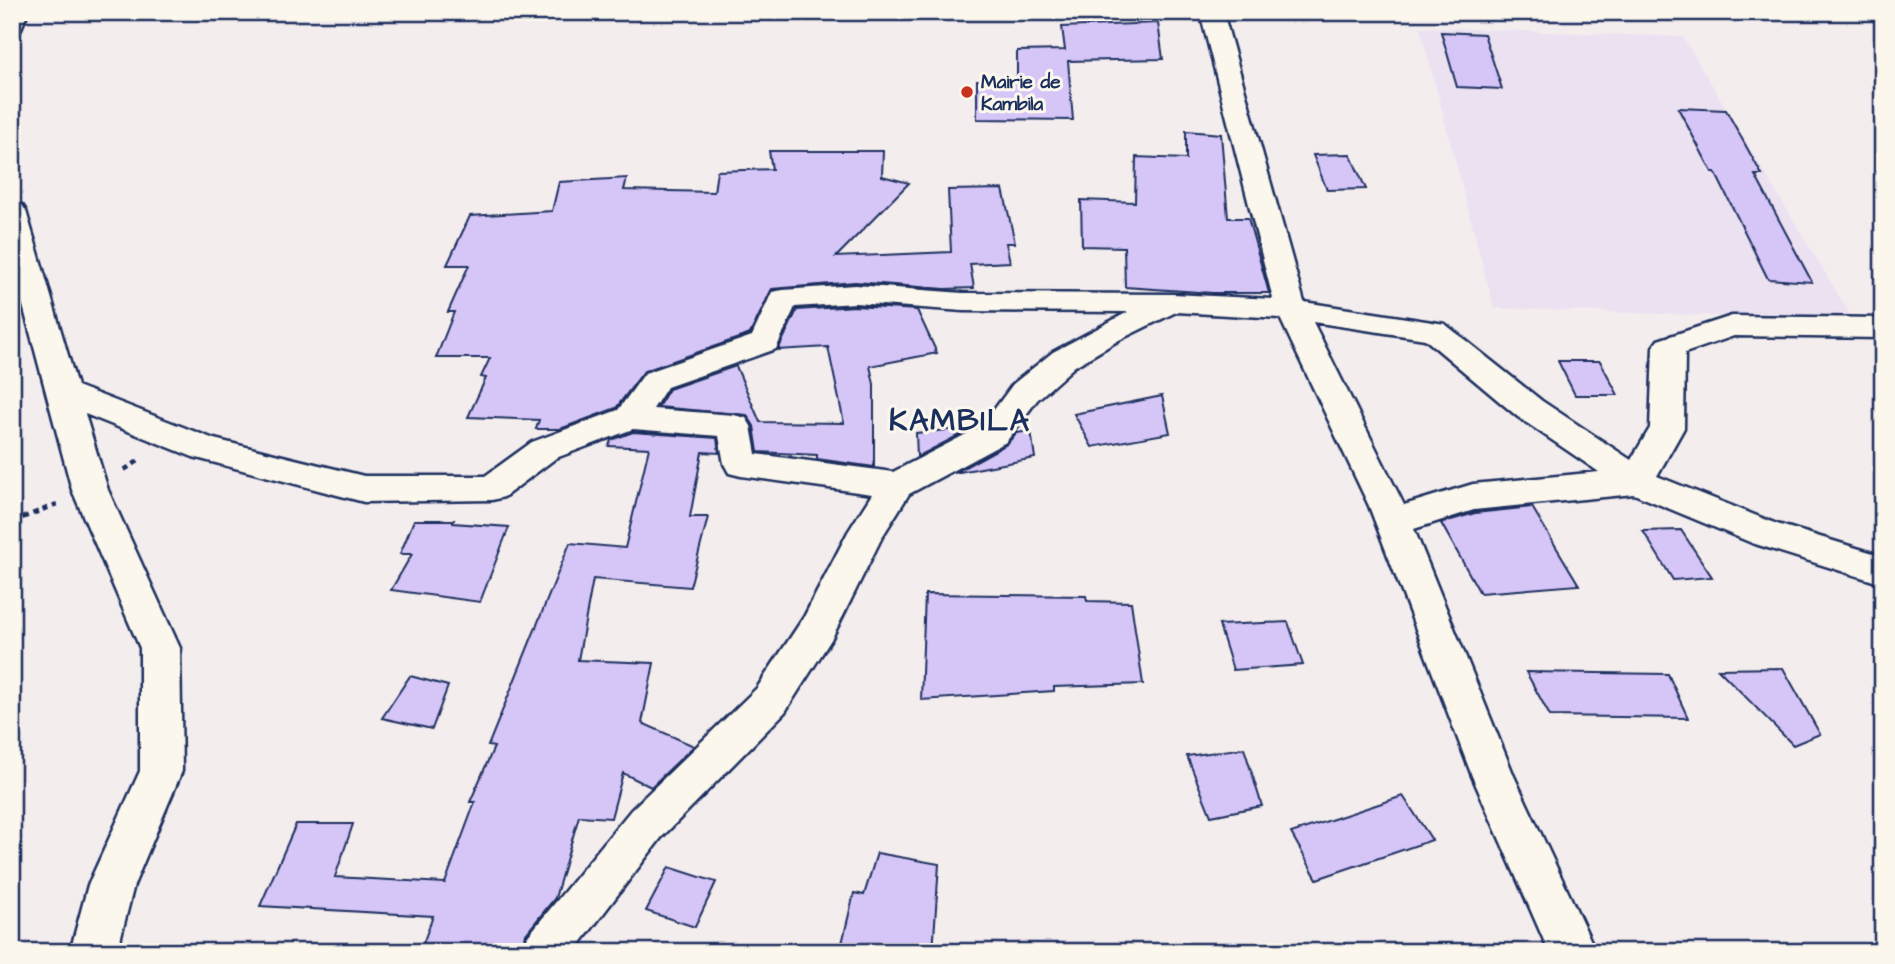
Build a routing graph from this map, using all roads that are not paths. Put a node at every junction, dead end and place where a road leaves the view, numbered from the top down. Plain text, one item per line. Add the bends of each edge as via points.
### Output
1 (17, 12) edge
2 (1211, 12) edge
3 (12, 26) edge
4 (12, 211) edge
5 (1173, 303) junction
6 (1291, 309) junction
7 (1883, 328) edge
8 (64, 393) junction
9 (630, 418) junction
10 (1637, 481) junction
11 (897, 485) junction
12 (1394, 522) junction
13 (1883, 570) edge
14 (93, 952) edge
15 (545, 952) edge
16 (1573, 952) edge

1 - 3 street
2 - 6 street
4 - 8 street
5 - 6 street
5 - 9 street via 963,302 855,294 783,299 765,342 656,380
5 - 11 street via 1064,359 1025,392 994,433
6 - 10 street via 1434,331 1530,409
6 - 12 street
7 - 10 street via 1732,326 1669,346 1667,428
8 - 9 street via 205,449 364,489 492,488 544,450
8 - 14 street via 90,490 160,648 161,771 111,885
9 - 11 street via 734,426 741,464
10 - 12 street via 1473,497
10 - 13 street via 1765,534
11 - 15 street via 866,532 818,627 771,699 646,824
12 - 16 street via 1493,776

